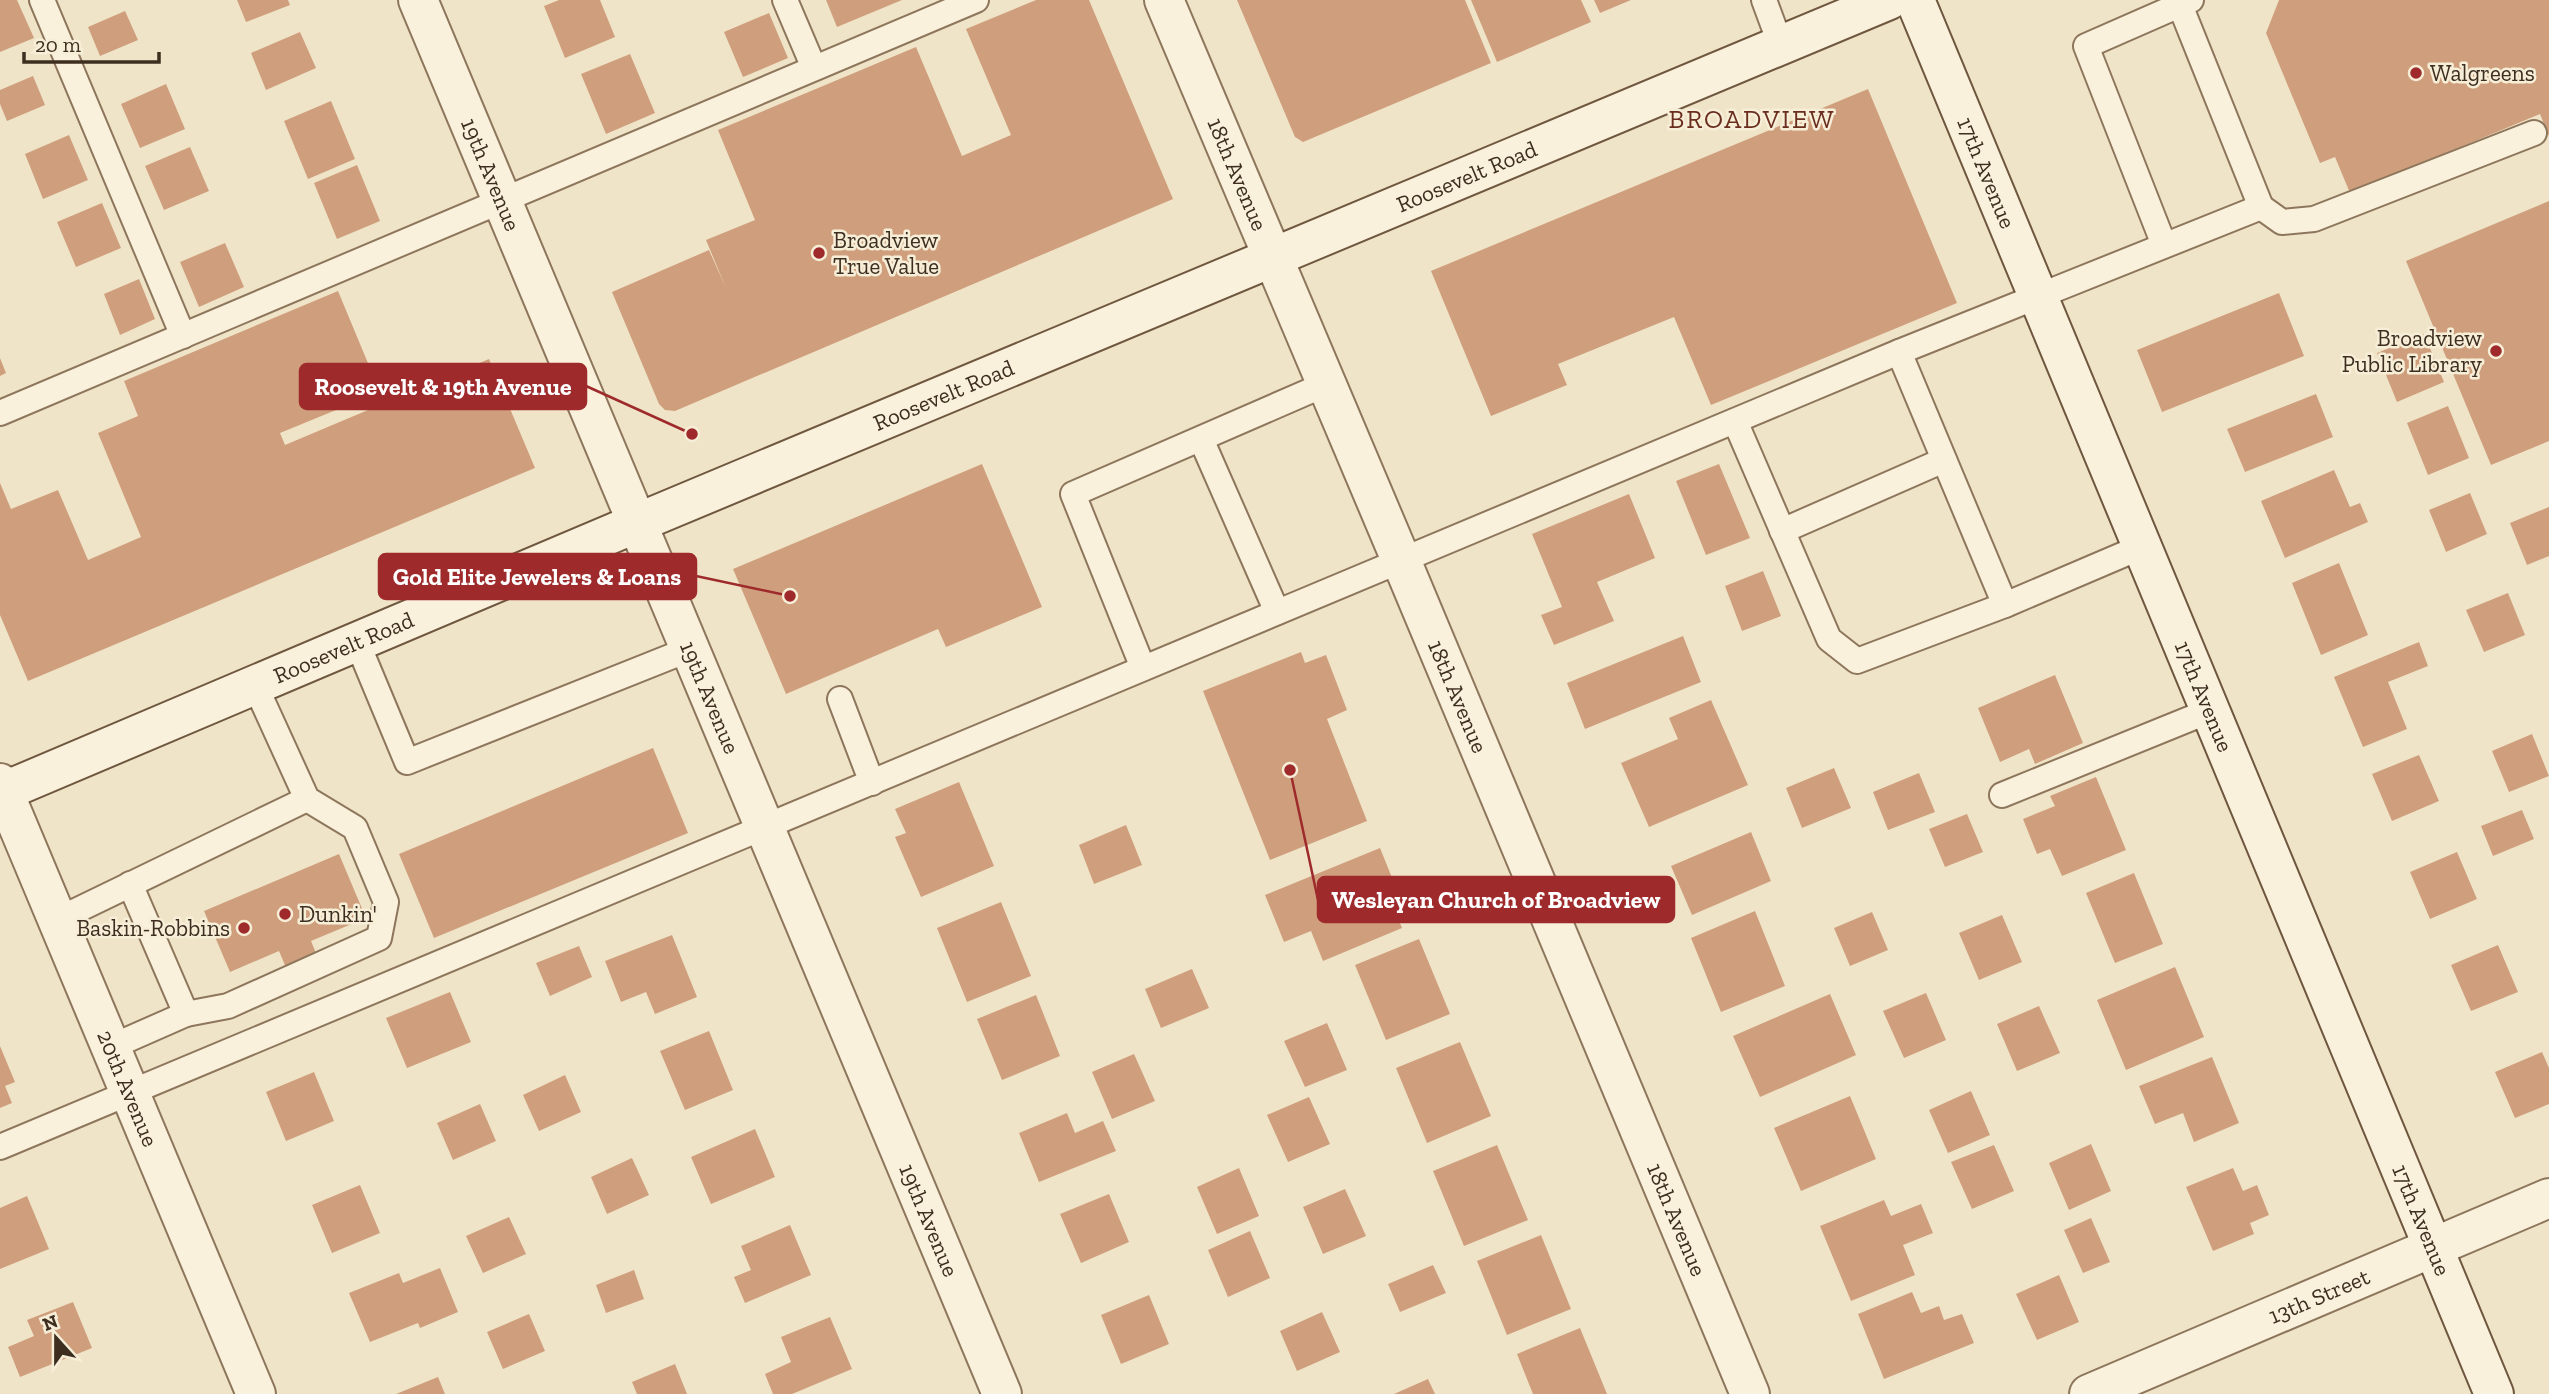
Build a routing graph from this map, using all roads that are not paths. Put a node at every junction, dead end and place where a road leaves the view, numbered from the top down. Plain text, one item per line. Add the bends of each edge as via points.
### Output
1 (42, 0) edge
2 (418, 0) edge
3 (786, 0) edge
4 (976, 0) edge
5 (1164, 0) edge
6 (1764, 0) edge
7 (1889, 0) edge
8 (1915, 0) edge
9 (2183, 2) edge
10 (1781, 46) junction
11 (814, 68) junction
12 (2534, 133) dead end
13 (503, 201) junction
14 (2261, 207) junction
15 (2165, 245) junction
16 (1272, 259) junction
17 (2037, 295) junction
18 (183, 336) junction
19 (1899, 352) junction
20 (1326, 384) junction
21 (0, 413) edge
22 (1735, 421) junction
23 (1200, 439) junction
24 (1944, 460) junction
25 (637, 523) junction
26 (1782, 531) junction
27 (2141, 547) junction
28 (1401, 560) junction
29 (2005, 605) junction
30 (1277, 612) junction
31 (357, 642) junction
32 (690, 649) junction
33 (1143, 668) junction
34 (256, 685) junction
35 (840, 699) dead end
36 (2209, 711) junction
37 (872, 783) junction
38 (1, 789) edge
39 (2002, 795) dead end
40 (307, 799) junction
41 (765, 829) junction
42 (130, 884) junction
43 (57, 920) junction
44 (186, 1014) junction
45 (111, 1047) junction
46 (129, 1092) junction
47 (0, 1147) edge
48 (2549, 1198) edge
49 (2432, 1247) junction
50 (256, 1394) edge
51 (1002, 1394) edge
52 (1750, 1394) edge
53 (2089, 1394) edge
54 (2494, 1394) edge

1 - 18 lane
2 - 13 street, 19th Avenue
3 - 11 lane
4 - 11 lane
5 - 16 street, 18th Avenue
6 - 10 lane
7 - 10 street, Roosevelt Road
8 - 17 street, 17th Avenue
9 - 14 lane
9 - 15 lane via 2087,47
10 - 16 street, Roosevelt Road
11 - 13 lane
12 - 14 lane via 2314,219 2282,222
13 - 18 lane
13 - 25 street, 19th Avenue
14 - 15 lane
15 - 17 lane
16 - 20 street, 18th Avenue
16 - 25 street, Roosevelt Road
17 - 19 lane
17 - 27 street, 17th Avenue
18 - 21 lane
19 - 22 lane
19 - 24 lane
20 - 23 lane
20 - 28 street, 18th Avenue
22 - 26 lane
22 - 28 lane
23 - 30 lane
23 - 33 lane via 1073,494
24 - 26 lane
24 - 29 lane
25 - 31 street, Roosevelt Road
25 - 32 street, 19th Avenue
26 - 29 lane via 1829,639 1857,661
27 - 29 lane
27 - 36 street, 17th Avenue
28 - 30 lane
28 - 52 street, 18th Avenue
30 - 33 lane
31 - 32 lane via 407,762
31 - 34 street, Roosevelt Road
32 - 41 street, 19th Avenue
33 - 37 lane
34 - 38 street, Roosevelt Road
34 - 40 lane
35 - 37 lane
36 - 39 lane
36 - 49 street, 17th Avenue
37 - 41 lane
38 - 43 street, 20th Avenue
40 - 42 lane
40 - 44 lane via 355,828 386,902 379,938 228,1006
41 - 46 lane
41 - 51 street, 19th Avenue
42 - 43 lane
42 - 44 lane
43 - 45 street, 20th Avenue
44 - 45 lane
45 - 46 street, 20th Avenue
46 - 47 lane
46 - 50 street, 20th Avenue
48 - 49 street, 13th Street
49 - 53 street, 13th Street
49 - 54 street, 17th Avenue

